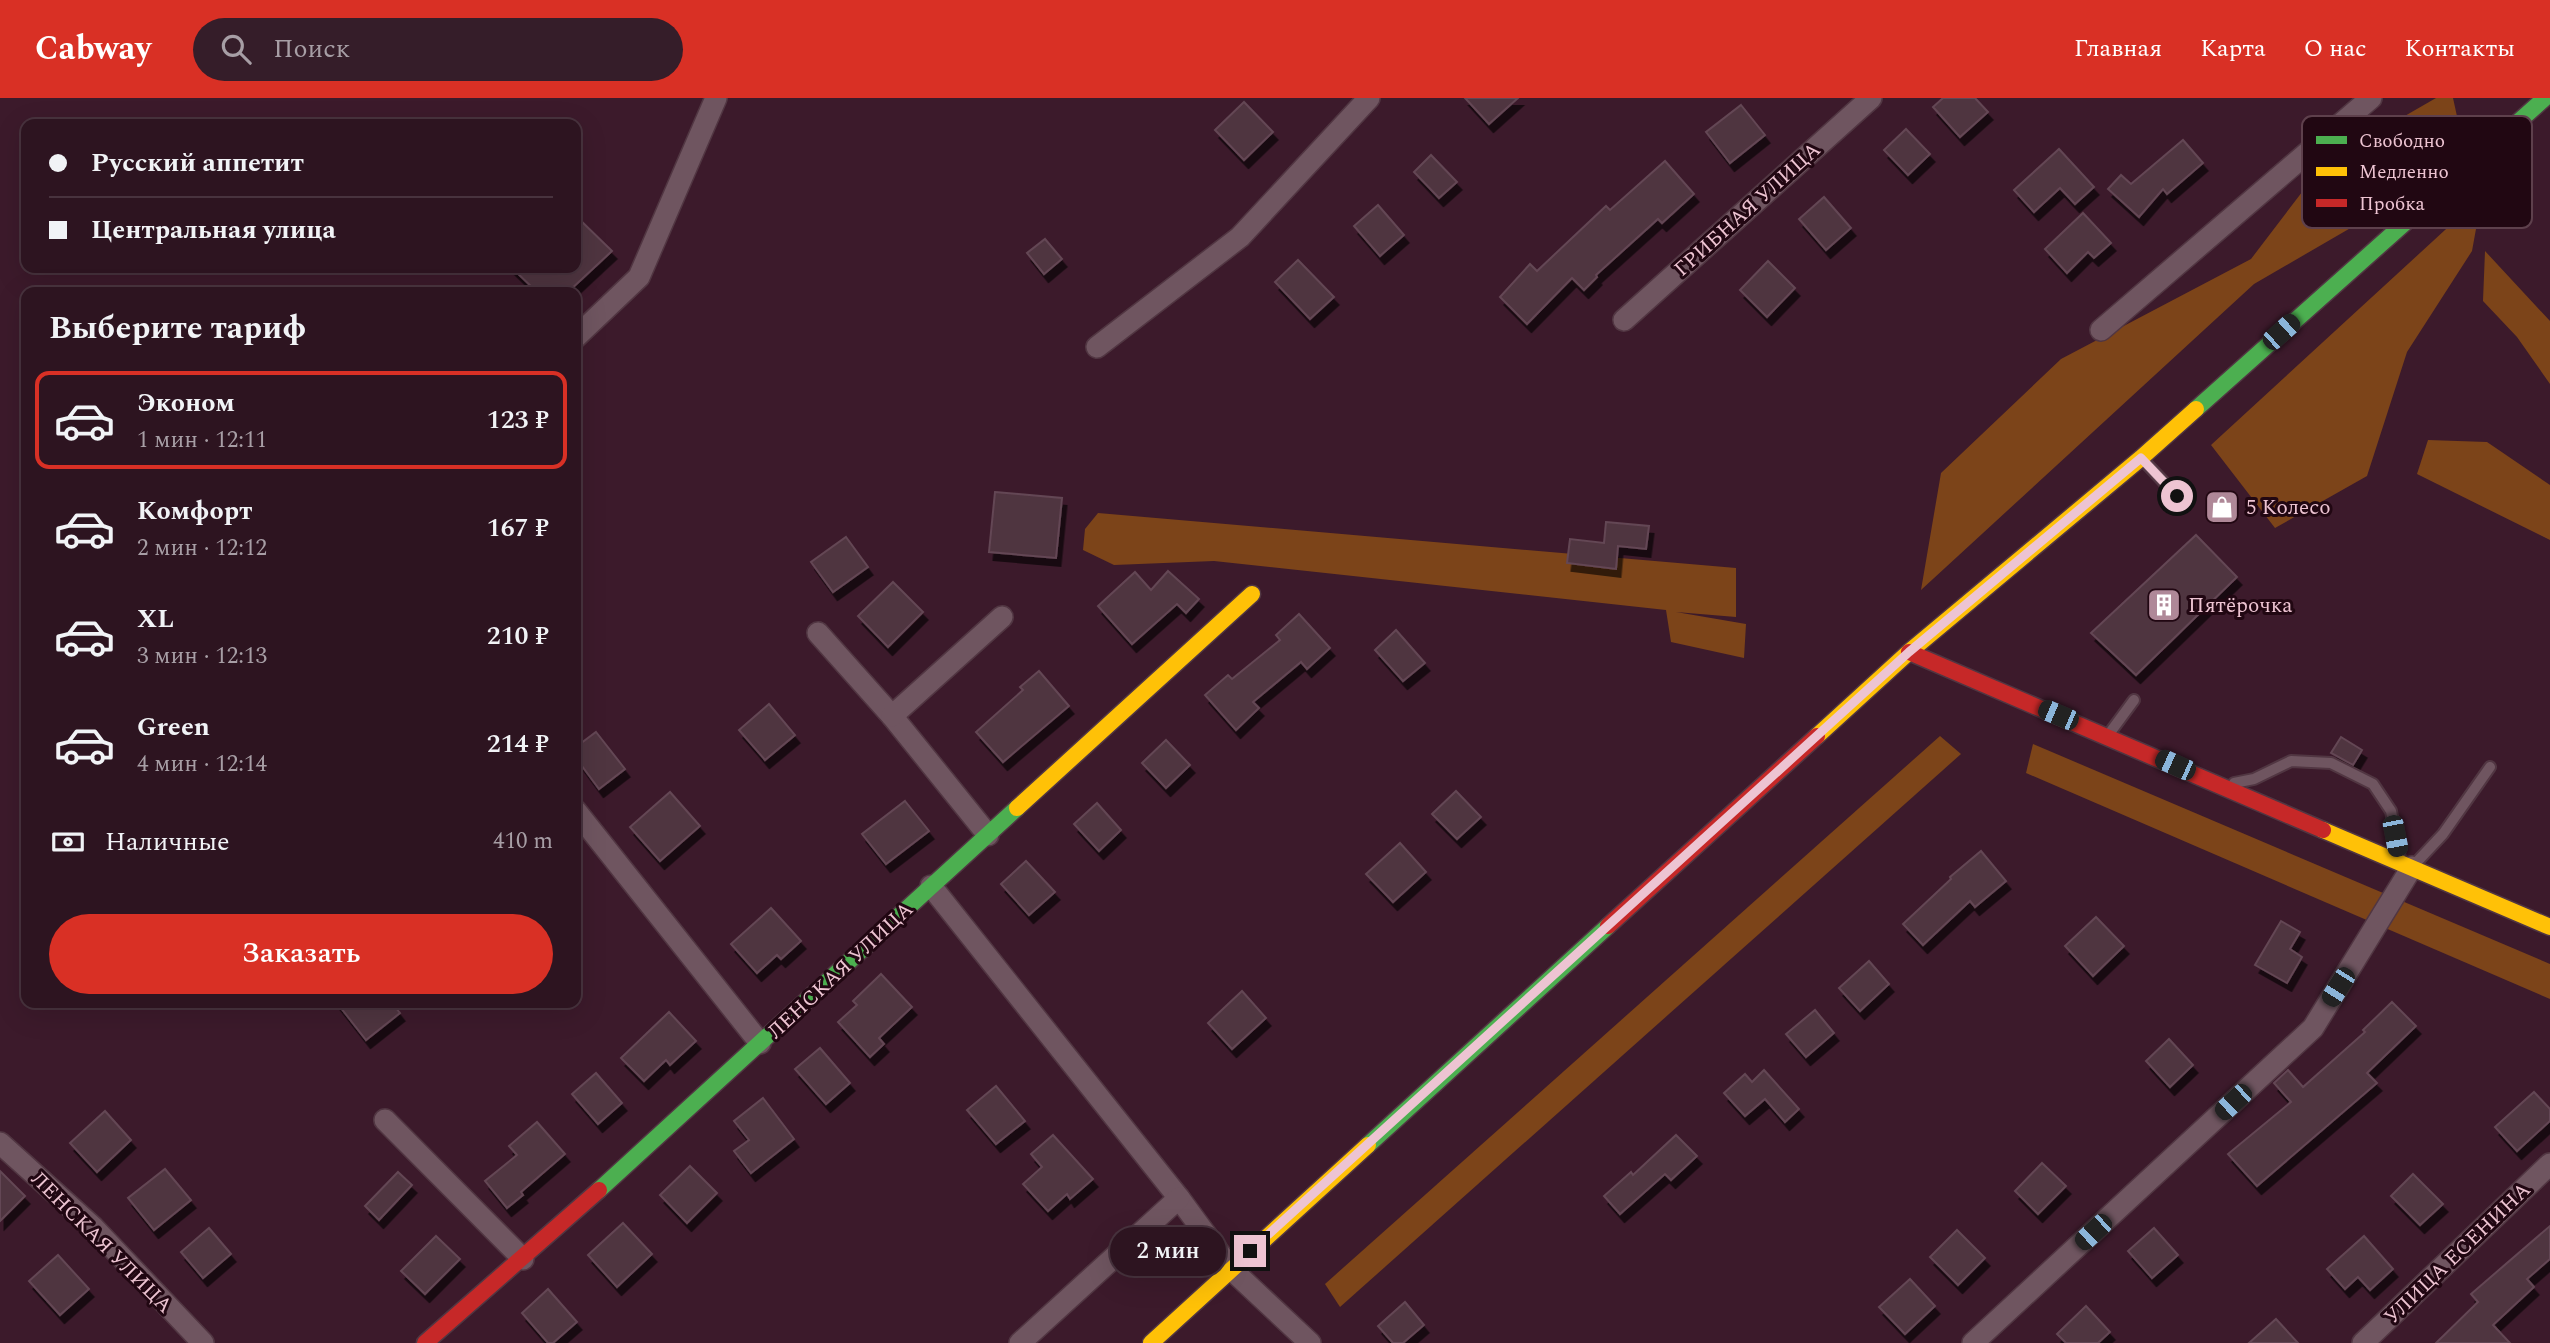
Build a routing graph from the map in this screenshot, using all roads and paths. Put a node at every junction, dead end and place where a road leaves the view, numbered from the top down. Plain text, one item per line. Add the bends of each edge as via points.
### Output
1 (716, 98) edge
2 (1369, 98) edge
3 (1871, 98) edge
4 (2371, 98) edge
5 (2544, 98) edge
6 (2350, 116) edge
7 (2524, 116) edge
8 (2302, 157) edge
9 (2398, 228) edge
10 (1624, 320) dead end
11 (2101, 330) dead end
12 (581, 332) edge
13 (1097, 347) dead end
14 (2141, 458) junction
15 (2177, 496) dead end
16 (1252, 594) dead end
17 (1002, 617) dead end
18 (818, 633) dead end
19 (1909, 652) junction
20 (2134, 700) dead end
21 (892, 716) junction
22 (2108, 736) junction
23 (2490, 767) dead end
24 (2220, 785) junction
25 (581, 817) edge
26 (988, 835) junction
27 (2406, 864) junction
28 (931, 886) junction
29 (2550, 927) edge
30 (760, 1043) junction
31 (385, 1120) dead end
32 (0, 1143) edge
33 (2550, 1164) edge
34 (1179, 1198) junction
35 (523, 1259) junction
36 (1231, 1269) junction
37 (203, 1343) edge
38 (425, 1343) edge
39 (1020, 1343) edge
40 (1151, 1343) edge
41 (1310, 1343) edge
42 (1973, 1343) edge
43 (2363, 1343) edge

1 - 12 street via 639,277
2 - 13 street via 1240,237
3 - 10 street, ГРИБНАЯ УЛИЦА
4 - 6 street
5 - 7 main road
8 - 11 street
9 - 14 main road
14 - 15 lane
14 - 19 main road
16 - 26 main road, ЛЕНСКАЯ УЛИЦА
17 - 21 street
18 - 21 street
19 - 22 main road
19 - 36 main road
20 - 22 lane
21 - 26 street
22 - 24 main road
23 - 27 lane via 2443,834
24 - 27 main road
24 - 27 lane via 2254,779 2291,761 2331,763 2373,784 2390,811
25 - 30 street
26 - 28 main road, ЛЕНСКАЯ УЛИЦА
27 - 29 main road
27 - 42 street via 2313,1028
28 - 30 main road, ЛЕНСКАЯ УЛИЦА
28 - 34 street
30 - 35 main road, ЛЕНСКАЯ УЛИЦА
31 - 35 street
32 - 37 street, ЛЕНСКАЯ УЛИЦА via 93,1227
33 - 43 street, УЛИЦА ЕСЕНИНА
34 - 36 street
34 - 39 street
35 - 38 main road, ЛЕНСКАЯ УЛИЦА
36 - 40 main road
36 - 41 street

